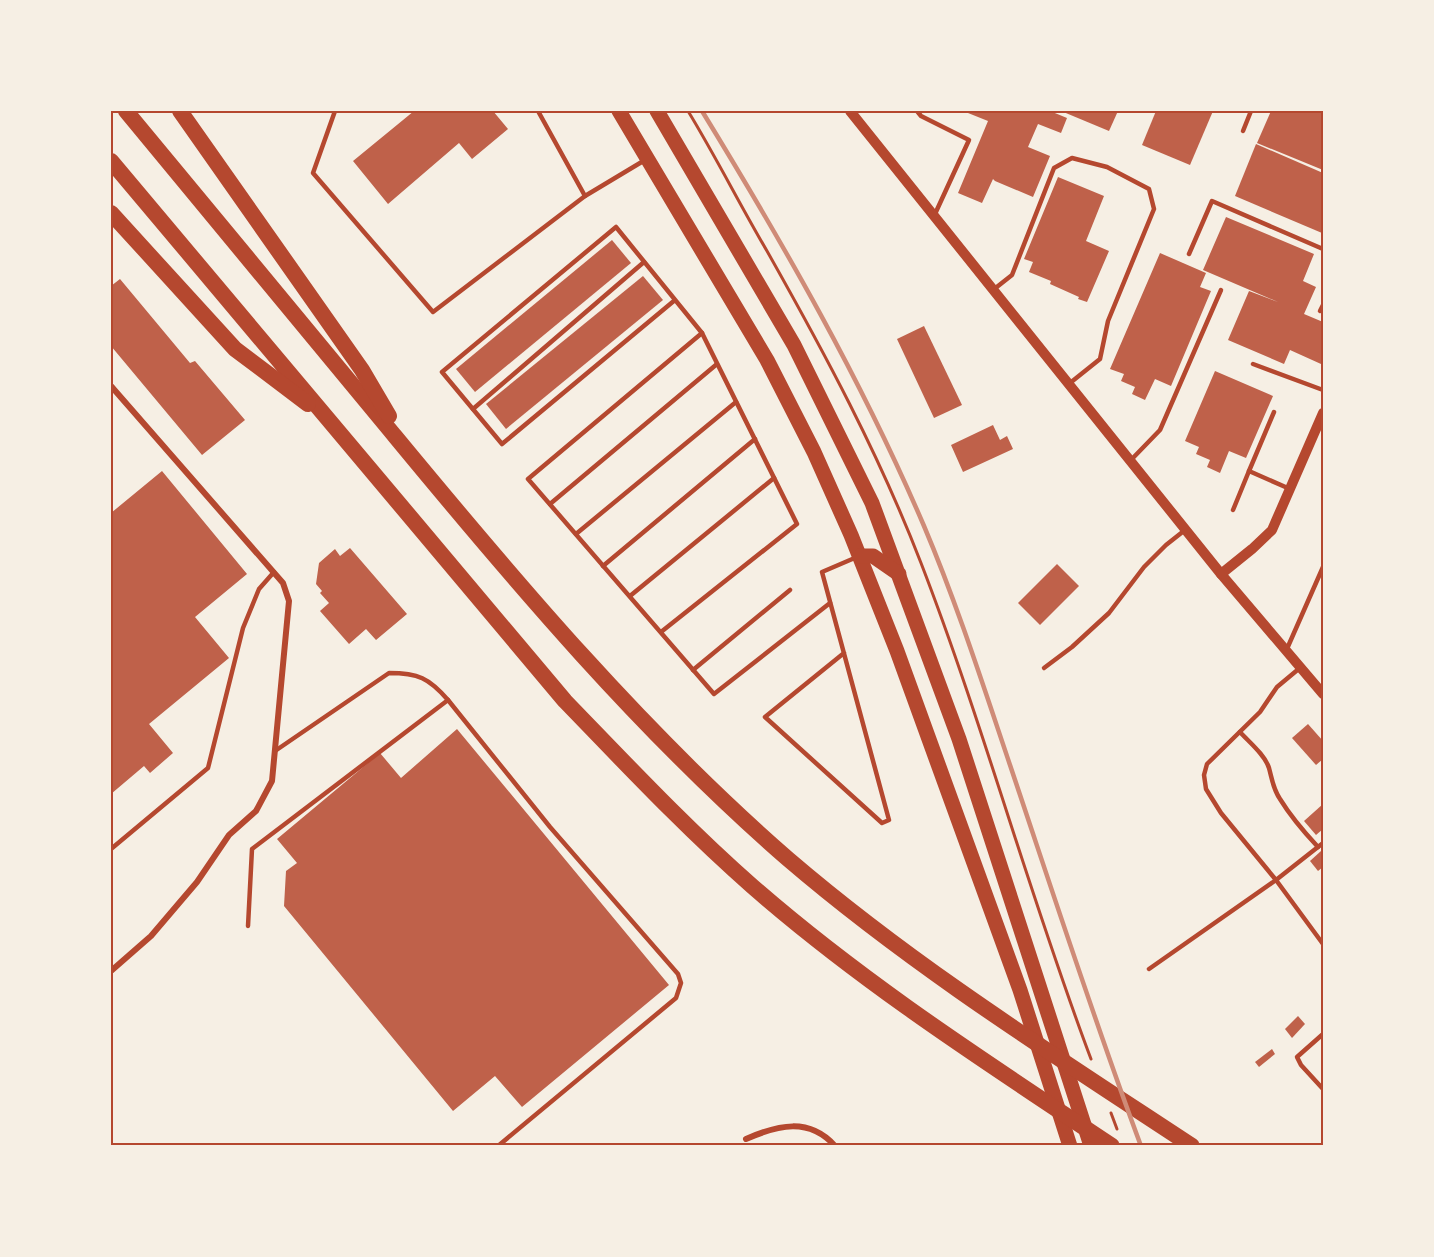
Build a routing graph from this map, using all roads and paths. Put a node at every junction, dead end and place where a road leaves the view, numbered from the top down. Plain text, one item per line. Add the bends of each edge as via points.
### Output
1 (126, 111) edge
2 (180, 111) edge
3 (335, 111) edge
4 (538, 111) edge
5 (619, 111) edge
6 (657, 111) edge
7 (849, 111) edge
8 (917, 111) edge
9 (1251, 111) edge
10 (1243, 131) dead end
11 (647, 158) junction
12 (111, 161) edge
13 (585, 196) junction
14 (111, 213) edge
15 (934, 216) junction
16 (1323, 249) edge
17 (1189, 254) dead end
18 (645, 262) junction
19 (993, 290) junction
20 (1221, 290) dead end
21 (675, 300) junction
22 (1323, 305) edge
23 (1320, 312) dead end
24 (702, 333) junction
25 (717, 364) junction
26 (1253, 364) dead end
27 (1068, 384) junction
28 (111, 387) edge
29 (1323, 390) edge
30 (736, 402) junction
31 (473, 409) junction
32 (1274, 412) dead end
33 (1323, 413) edge
34 (332, 422) junction
35 (755, 439) junction
36 (1130, 461) junction
37 (417, 463) junction
38 (1249, 471) junction
39 (774, 478) junction
40 (1290, 489) junction
41 (550, 504) junction
42 (1233, 510) dead end
43 (1185, 530) junction
44 (576, 534) junction
45 (860, 556) junction
46 (603, 566) junction
47 (1323, 567) edge
48 (274, 572) junction
49 (899, 574) junction
50 (1221, 574) junction
51 (790, 590) dead end
52 (630, 596) junction
53 (830, 603) junction
54 (661, 633) junction
55 (1286, 651) junction
56 (844, 653) junction
57 (1300, 667) junction
58 (1044, 668) dead end
59 (693, 670) junction
60 (1323, 694) edge
61 (448, 700) junction
62 (1240, 732) junction
63 (275, 751) junction
64 (1323, 843) edge
65 (1318, 847) junction
66 (111, 849) edge
67 (1276, 880) junction
68 (248, 926) dead end
69 (1323, 944) edge
70 (1149, 969) dead end
71 (111, 971) edge
72 (1323, 1034) edge
73 (1323, 1089) edge
74 (746, 1139) dead end
75 (498, 1146) edge
76 (835, 1146) edge
77 (1070, 1146) edge
78 (1091, 1146) edge
79 (1112, 1146) edge
80 (1192, 1146) edge

1 - 37 highway
2 - 37 highway via 362,370
3 - 13 lane via 313,173 433,312
4 - 13 lane
5 - 11 main road
6 - 49 main road via 794,345 872,503
7 - 15 street
8 - 15 lane via 969,140
9 - 10 lane
11 - 13 lane
11 - 45 main road via 767,360 814,452
12 - 34 highway
14 - 34 highway via 235,349
15 - 19 street
16 - 17 lane via 1212,201
18 - 21 lane
18 - 31 lane
18 - 31 lane via 616,227 442,372
19 - 27 street
19 - 27 lane via 1012,275 1054,168 1072,159 1107,167 1149,189 1154,209 1108,321 1100,359
20 - 36 lane via 1160,430
21 - 24 lane
21 - 31 lane via 502,444
22 - 23 lane
24 - 25 lane
24 - 41 lane via 528,479
25 - 30 lane
25 - 41 lane
26 - 29 lane
27 - 36 street
28 - 48 street
30 - 35 lane
30 - 44 lane
32 - 38 lane
33 - 40 street
34 - 79 highway via 565,701 646,786 744,878 806,931 927,1023
35 - 39 lane
35 - 46 lane
36 - 43 street
37 - 80 highway via 525,593 633,711 788,858 899,948 979,1006
38 - 40 lane
38 - 42 lane
39 - 52 lane
39 - 54 lane via 797,524
40 - 50 street via 1272,530
41 - 44 lane
43 - 50 street
43 - 58 lane via 1144,567 1109,613
44 - 46 lane
45 - 49 main road via 873,556
45 - 53 lane via 822,572
45 - 77 main road via 1020,990
46 - 52 lane
47 - 55 lane
48 - 63 street via 289,601
48 - 66 lane via 259,589 243,628 208,768
49 - 78 main road via 959,739
50 - 55 street
51 - 59 lane
52 - 54 lane
53 - 56 lane
53 - 59 lane via 714,694
54 - 59 lane
55 - 57 street
56 - 56 lane via 889,820 882,823 765,717
57 - 60 street
57 - 62 lane via 1277,687
61 - 63 lane via 436,686 412,673 389,673
61 - 68 lane via 252,849
61 - 75 lane via 550,827 678,974 681,983 676,998
62 - 65 lane via 1269,767 1278,797
62 - 67 lane via 1207,764 1206,789
63 - 71 street via 272,781 256,811 230,835 151,936
64 - 65 lane
65 - 67 lane
67 - 69 lane
67 - 70 lane
72 - 73 lane via 1297,1056
74 - 76 street via 767,1130 806,1127 825,1135

